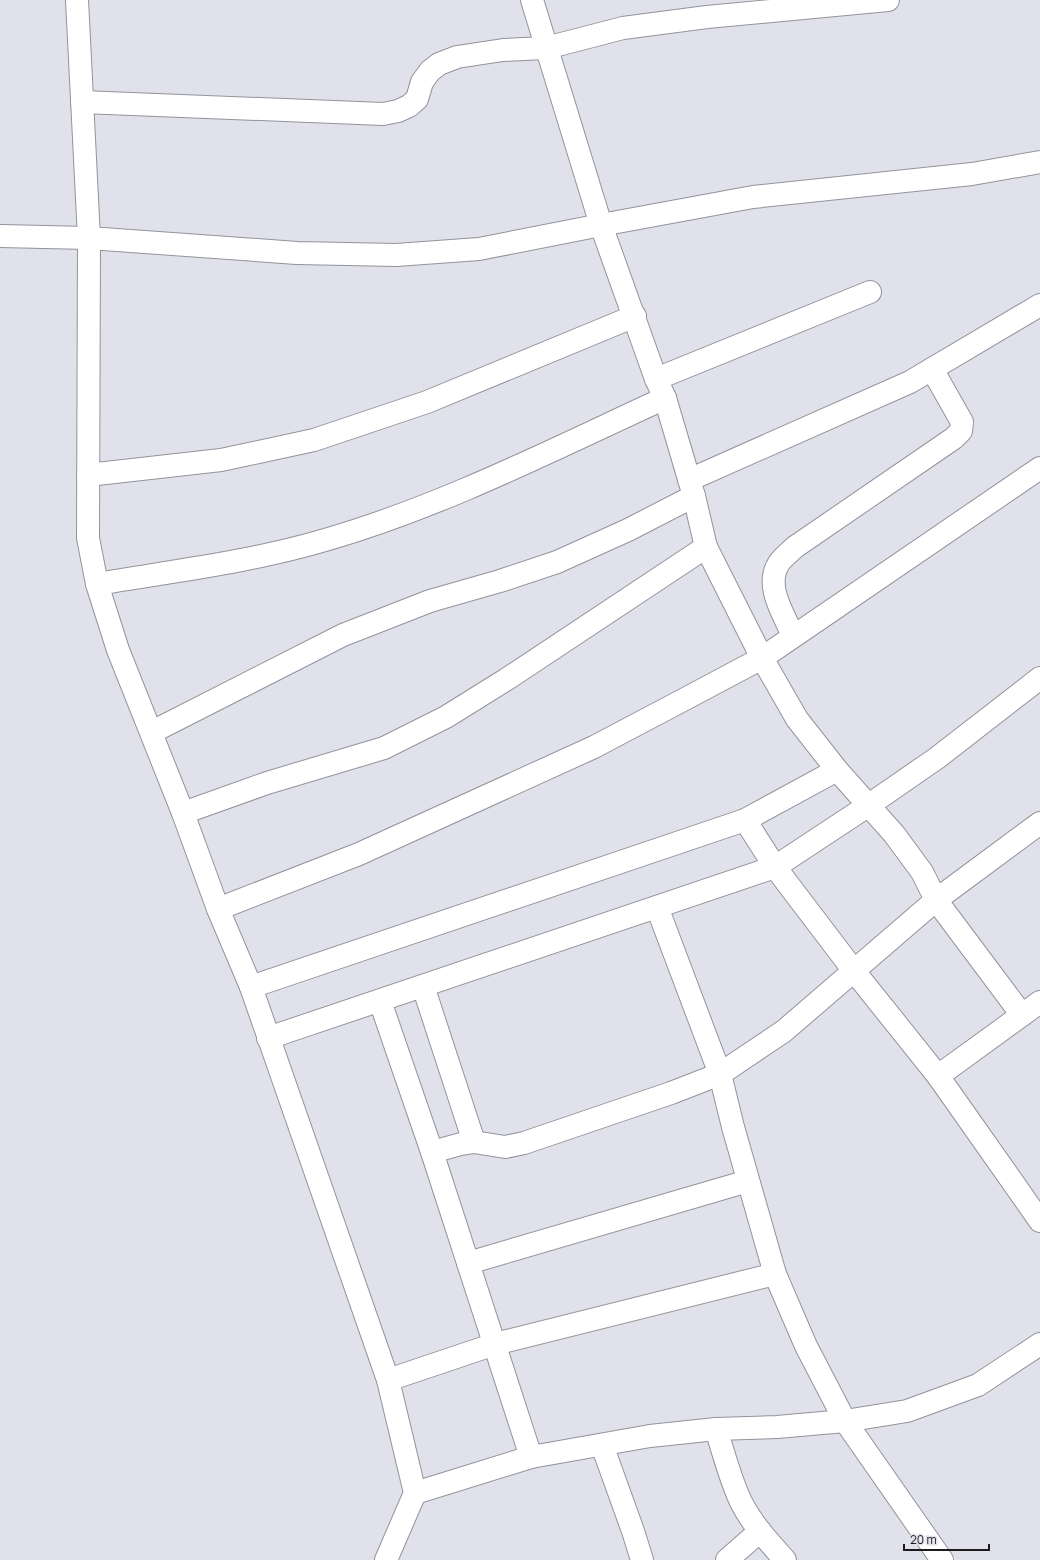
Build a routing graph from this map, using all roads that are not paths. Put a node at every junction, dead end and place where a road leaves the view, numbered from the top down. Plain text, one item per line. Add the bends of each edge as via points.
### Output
1 (77, 0) edge
2 (532, 0) edge
3 (888, 0) edge
4 (546, 48) junction
5 (82, 102) junction
6 (1040, 162) edge
7 (602, 225) junction
8 (0, 236) edge
9 (89, 238) junction
10 (870, 292) dead end
11 (1040, 305) edge
12 (635, 316) junction
13 (932, 369) junction
14 (661, 389) junction
15 (1040, 468) edge
16 (88, 475) junction
17 (692, 488) junction
18 (706, 547) junction
19 (97, 584) junction
20 (793, 636) junction
21 (762, 658) junction
22 (1040, 678) edge
23 (152, 732) junction
24 (837, 770) junction
25 (869, 805) junction
26 (183, 813) junction
27 (745, 820) junction
28 (1040, 823) edge
29 (775, 867) junction
30 (936, 900) junction
31 (657, 907) junction
32 (218, 909) junction
33 (854, 971) junction
34 (423, 986) junction
35 (251, 987) junction
36 (380, 1001) junction
37 (1040, 1002) edge
38 (1022, 1015) junction
39 (268, 1038) junction
40 (720, 1074) junction
41 (938, 1076) junction
42 (474, 1142) junction
43 (432, 1152) junction
44 (748, 1181) junction
45 (1040, 1221) edge
46 (468, 1264) junction
47 (775, 1274) junction
48 (495, 1344) junction
49 (1040, 1344) edge
50 (388, 1380) junction
51 (844, 1421) junction
52 (716, 1429) junction
53 (602, 1445) junction
54 (530, 1457) junction
55 (415, 1493) junction
56 (760, 1531) junction
57 (386, 1560) edge
58 (642, 1560) edge
59 (727, 1560) edge
60 (785, 1560) edge
61 (942, 1560) edge

1 - 5 street
2 - 4 street
3 - 4 street via 707,17 623,28
4 - 5 street via 503,50 457,57 430,71 422,82 417,99 409,106 383,114
4 - 7 street
5 - 9 street
6 - 7 street via 972,174 753,198
7 - 9 street via 479,250 396,255 297,253
7 - 12 street
8 - 9 street
9 - 16 street
10 - 14 street
11 - 13 street
12 - 14 street
12 - 16 street via 427,402 314,440 221,460
13 - 17 street via 863,404 765,445
13 - 20 street via 962,422 961,431 795,548 780,562 774,574 774,590
14 - 17 street
14 - 19 street via 425,507 325,540 253,558
15 - 20 street
16 - 19 street via 88,538
17 - 18 street
17 - 23 street via 628,530 557,562 430,601 343,635
18 - 21 street
18 - 26 street via 507,679 446,717 391,745 267,783
19 - 23 street via 118,650
20 - 21 street
21 - 24 street via 797,719
21 - 32 street via 594,747 359,854
22 - 25 street via 937,758
23 - 26 street
24 - 25 street
24 - 27 street
25 - 29 street
25 - 30 street via 917,866
26 - 32 street
27 - 29 street
27 - 35 street
28 - 30 street
29 - 31 street
29 - 33 street
30 - 33 street
30 - 38 street
31 - 34 street
31 - 40 street
32 - 35 street
33 - 40 street via 784,1032
33 - 41 street
34 - 36 street
34 - 42 street
35 - 39 street
36 - 39 street
36 - 43 street
37 - 38 street
38 - 41 street
39 - 50 street
40 - 42 street via 671,1094 524,1143 505,1147
40 - 44 street
41 - 45 street
42 - 43 street
43 - 46 street
44 - 46 street
44 - 47 street
46 - 48 street
47 - 48 street
47 - 51 street via 806,1346
48 - 50 street
48 - 54 street
49 - 51 street via 978,1385 907,1411
50 - 55 street
51 - 52 street
51 - 61 street
52 - 53 street via 650,1436
52 - 56 street via 728,1470 742,1502
53 - 54 street
53 - 58 street
54 - 55 street
55 - 57 street
56 - 59 street
56 - 60 street

